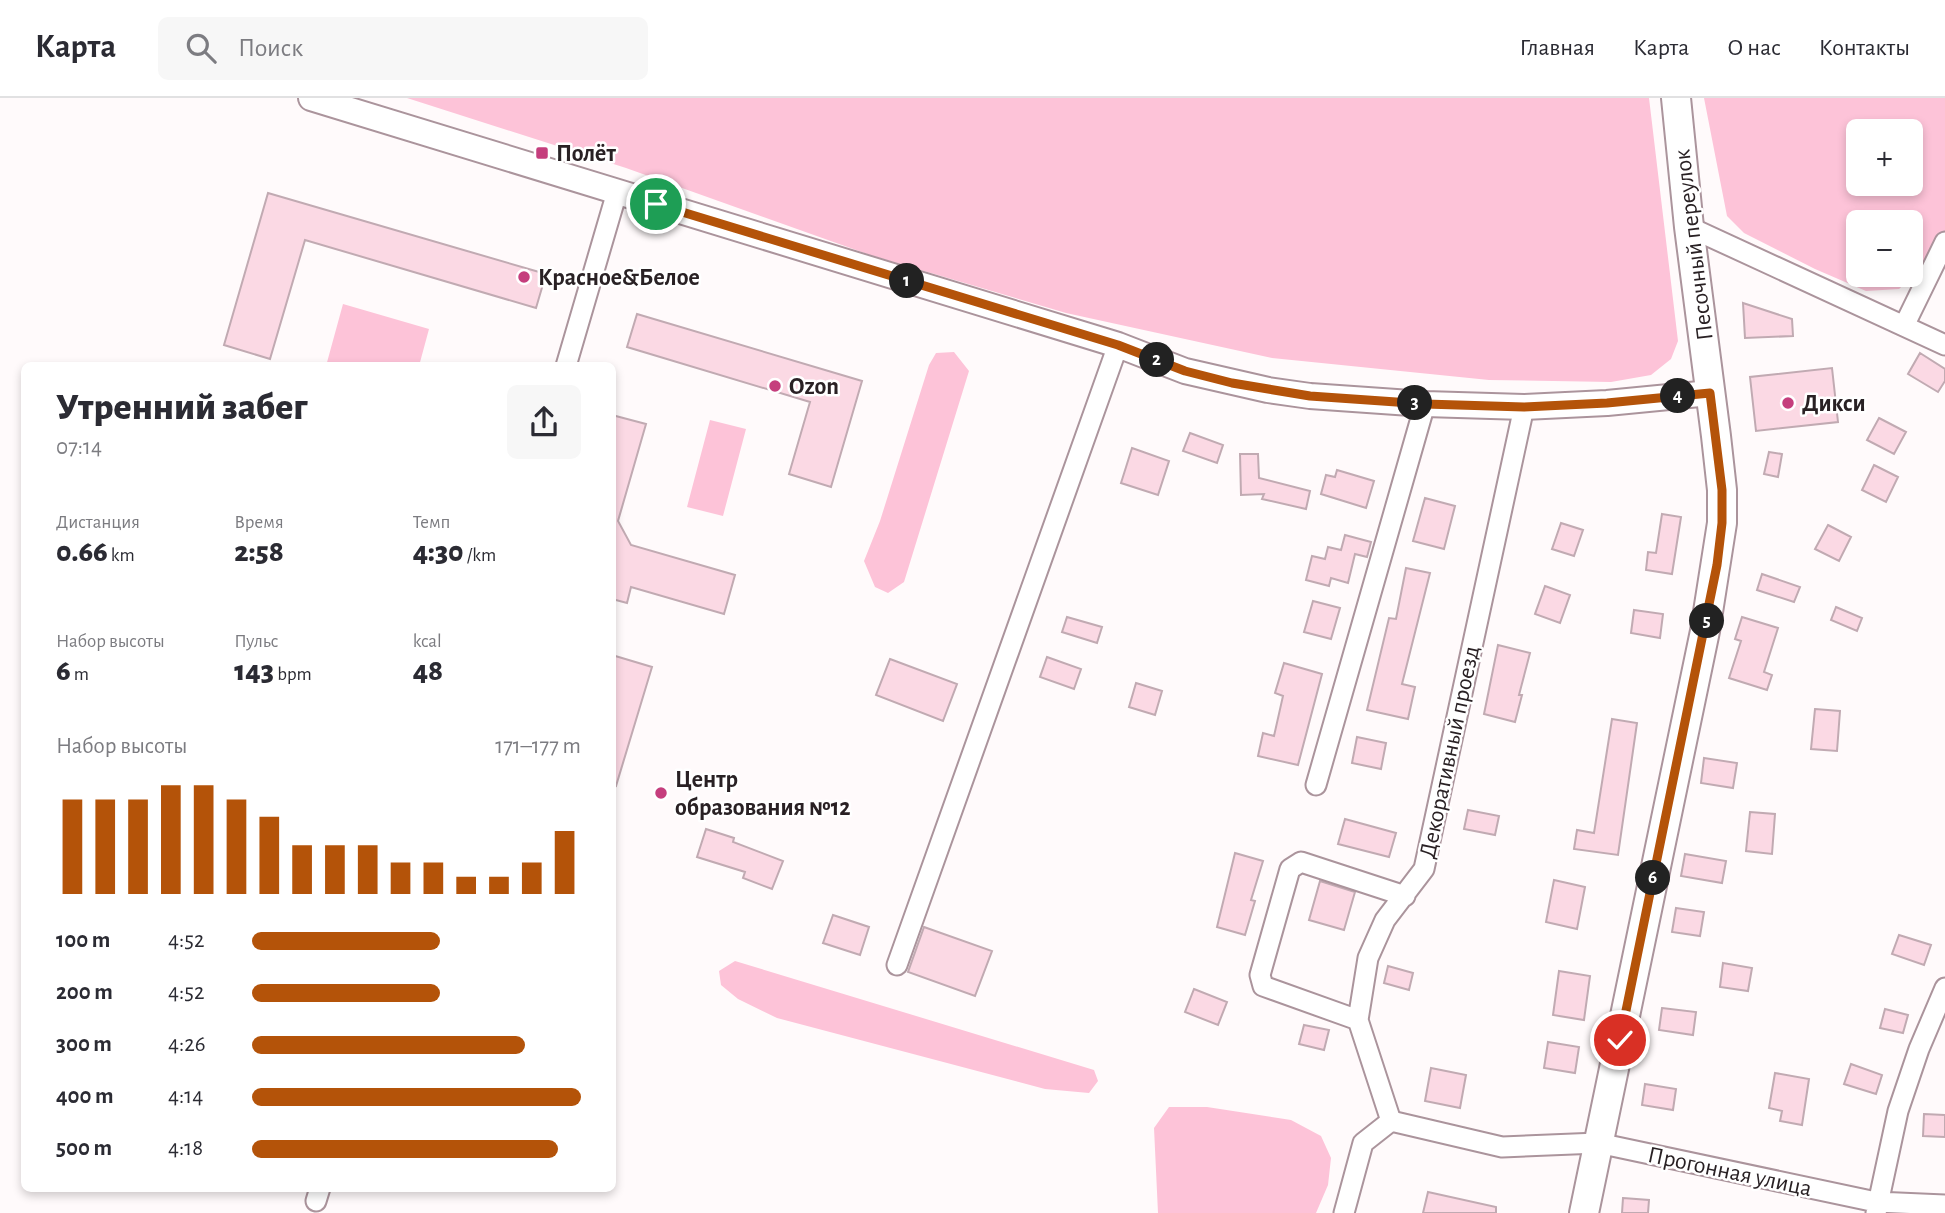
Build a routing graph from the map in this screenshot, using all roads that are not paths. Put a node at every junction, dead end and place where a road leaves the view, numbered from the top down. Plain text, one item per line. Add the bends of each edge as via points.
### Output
1 (312, 98) edge
2 (1676, 98) edge
3 (617, 192) junction
4 (1689, 227) junction
5 (1945, 242) edge
6 (1904, 326) junction
7 (1118, 345) junction
8 (1945, 345) edge
9 (567, 362) edge
10 (1710, 393) junction
11 (1425, 404) junction
12 (1524, 407) junction
13 (1316, 785) dead end
14 (1405, 896) junction
15 (897, 965) dead end
16 (1945, 988) edge
17 (1358, 1020) junction
18 (1391, 1121) junction
19 (1598, 1143) junction
20 (1945, 1205) edge
21 (1876, 1208) edge
22 (1344, 1213) edge
23 (1584, 1213) edge

1 - 3 street
2 - 4 main road, Песочный переулок
3 - 7 street
3 - 9 street
4 - 6 street
4 - 10 main road, Песочный переулок
5 - 6 street
6 - 8 street
7 - 11 street via 1185,371 1268,390
7 - 15 street
10 - 12 street
10 - 19 main road, Песочный переулок via 1722,490 1717,565
11 - 12 street
11 - 13 street
12 - 14 street, Декоративный проезд via 1424,869
14 - 17 street, Декоративный проезд via 1385,920 1368,958
14 - 17 street via 1301,862 1290,869 1260,975 1264,986
16 - 21 street via 1898,1111
17 - 18 street, Декоративный проезд
18 - 19 street, Прогонная улица via 1502,1147
18 - 22 street via 1363,1143
19 - 21 street, Прогонная улица
19 - 23 main road, Песочный переулок
20 - 21 street, Прогонная улица

